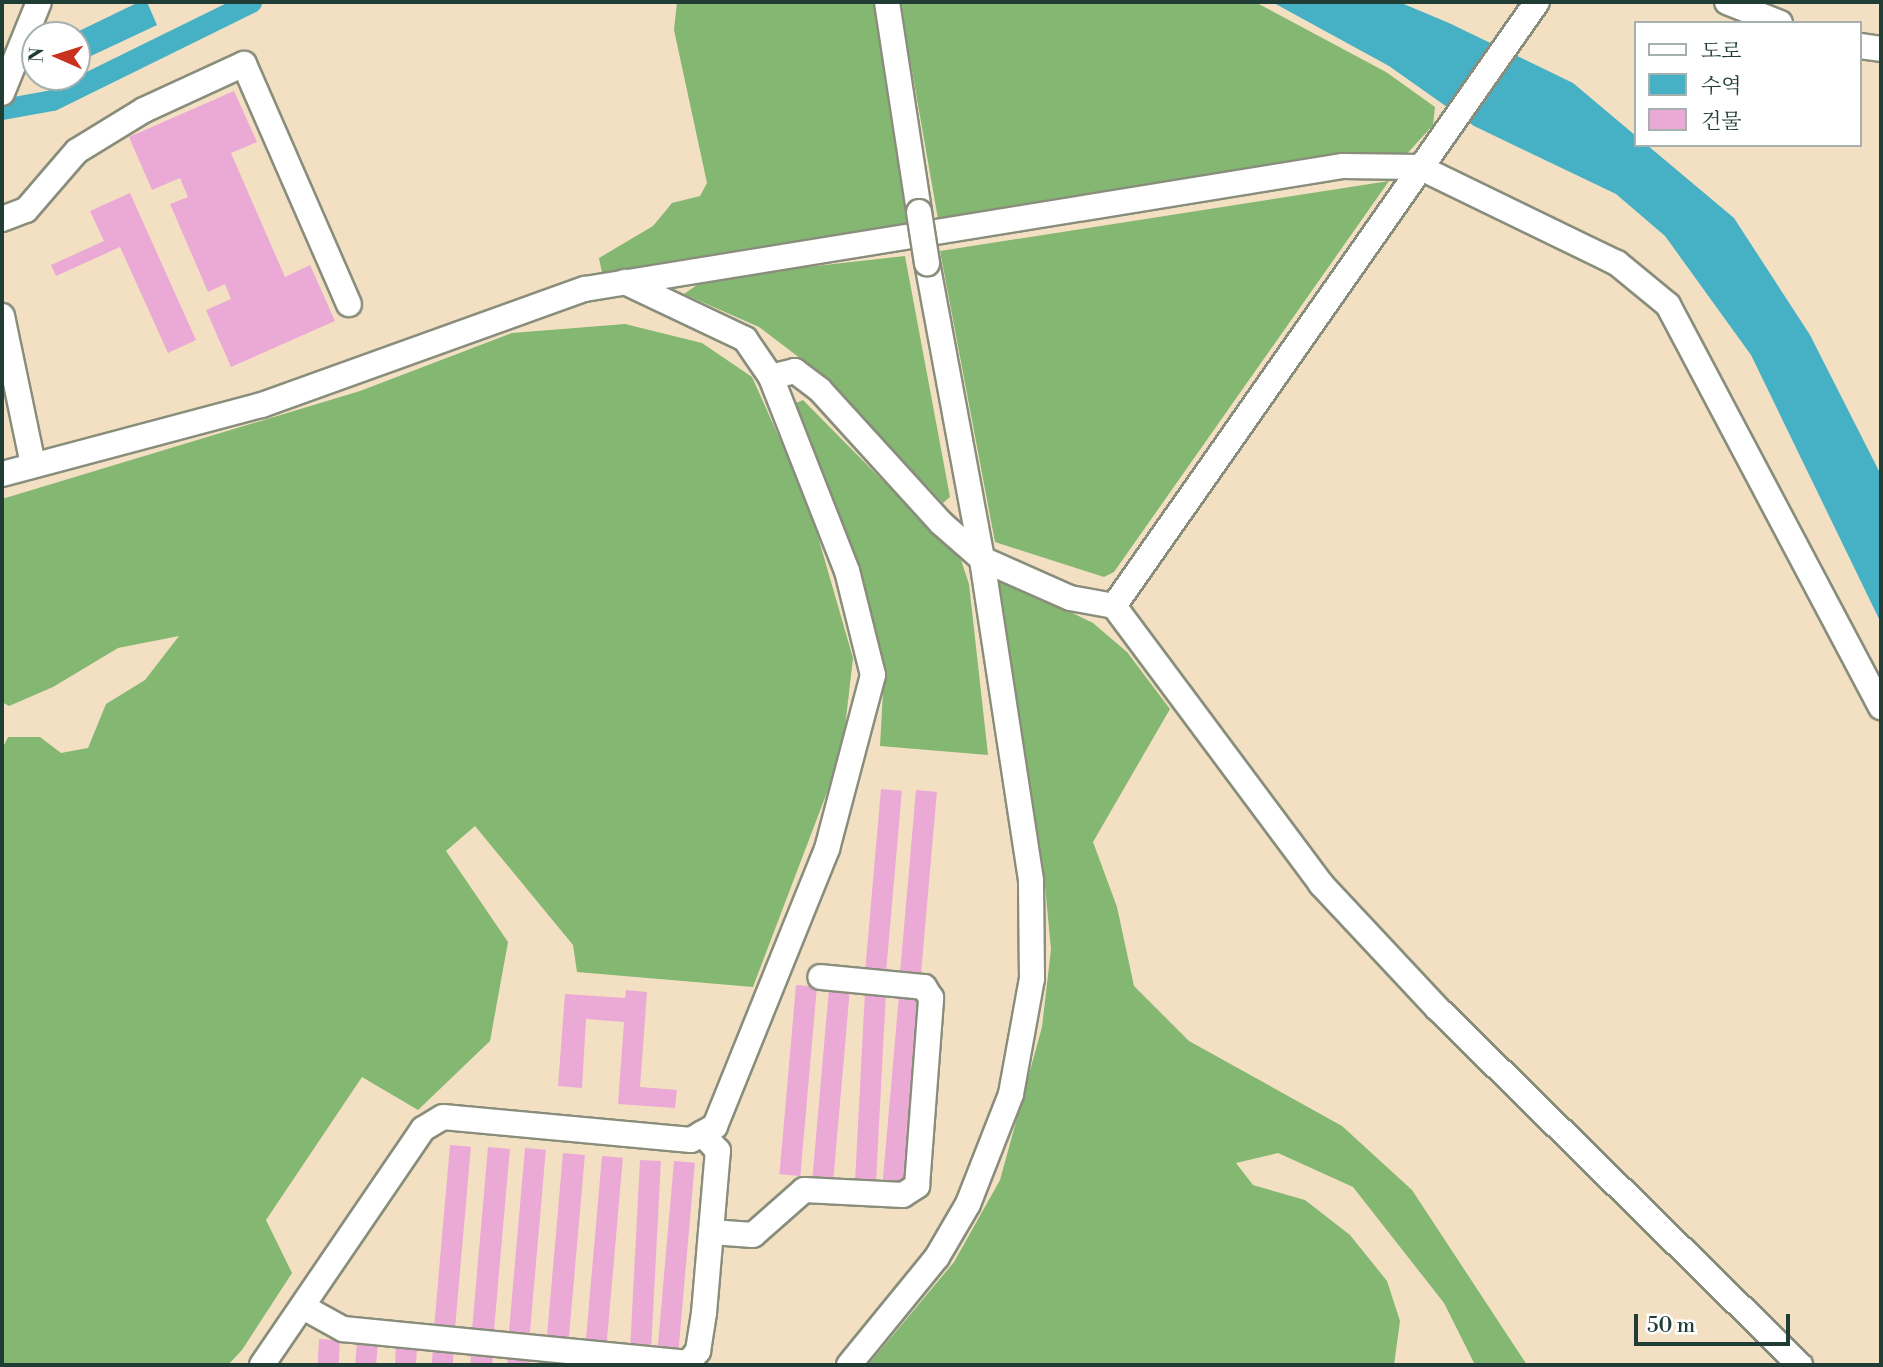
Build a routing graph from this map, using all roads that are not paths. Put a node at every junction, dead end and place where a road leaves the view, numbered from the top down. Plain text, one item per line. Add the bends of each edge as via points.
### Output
1 (39, 2) edge
2 (887, 2) edge
3 (1537, 2) edge
4 (1727, 2) edge
5 (1775, 21) edge
6 (1862, 46) edge
7 (1881, 49) edge
8 (2, 93) edge
9 (1419, 167) junction
10 (2, 219) edge
11 (625, 282) junction
12 (349, 304) dead end
13 (2, 316) edge
14 (771, 377) junction
15 (33, 465) junction
16 (2, 474) edge
17 (982, 559) junction
18 (1114, 606) junction
19 (1881, 707) edge
20 (820, 977) dead end
21 (702, 1133) junction
22 (711, 1232) junction
23 (303, 1307) junction
24 (687, 1364) edge
25 (262, 1365) edge
26 (849, 1365) edge
27 (1800, 1365) edge

1 - 8 street
2 - 17 street, bridge via 927,263
3 - 9 street
4 - 5 street
6 - 7 street
9 - 11 street via 1343,166
9 - 18 street
9 - 19 street via 1617,263 1668,305
10 - 12 street via 26,210 78,151 144,110 244,64
11 - 14 street via 746,339
11 - 15 street via 585,289 262,405
13 - 15 street
14 - 17 street via 795,371 820,390 941,523
14 - 21 street via 847,571 873,675 827,849 715,1126
15 - 16 street
17 - 18 street via 1070,598
17 - 26 street via 1031,880 1032,979 1023,1045 990,1156 968,1204 937,1258
18 - 27 street via 1321,884
20 - 22 street via 924,988 931,998 917,1186 903,1195 803,1190 753,1235
21 - 22 street via 718,1151
21 - 23 street via 691,1140 443,1116 423,1129
22 - 24 street via 705,1313 698,1351
23 - 24 street via 343,1329
23 - 25 street

